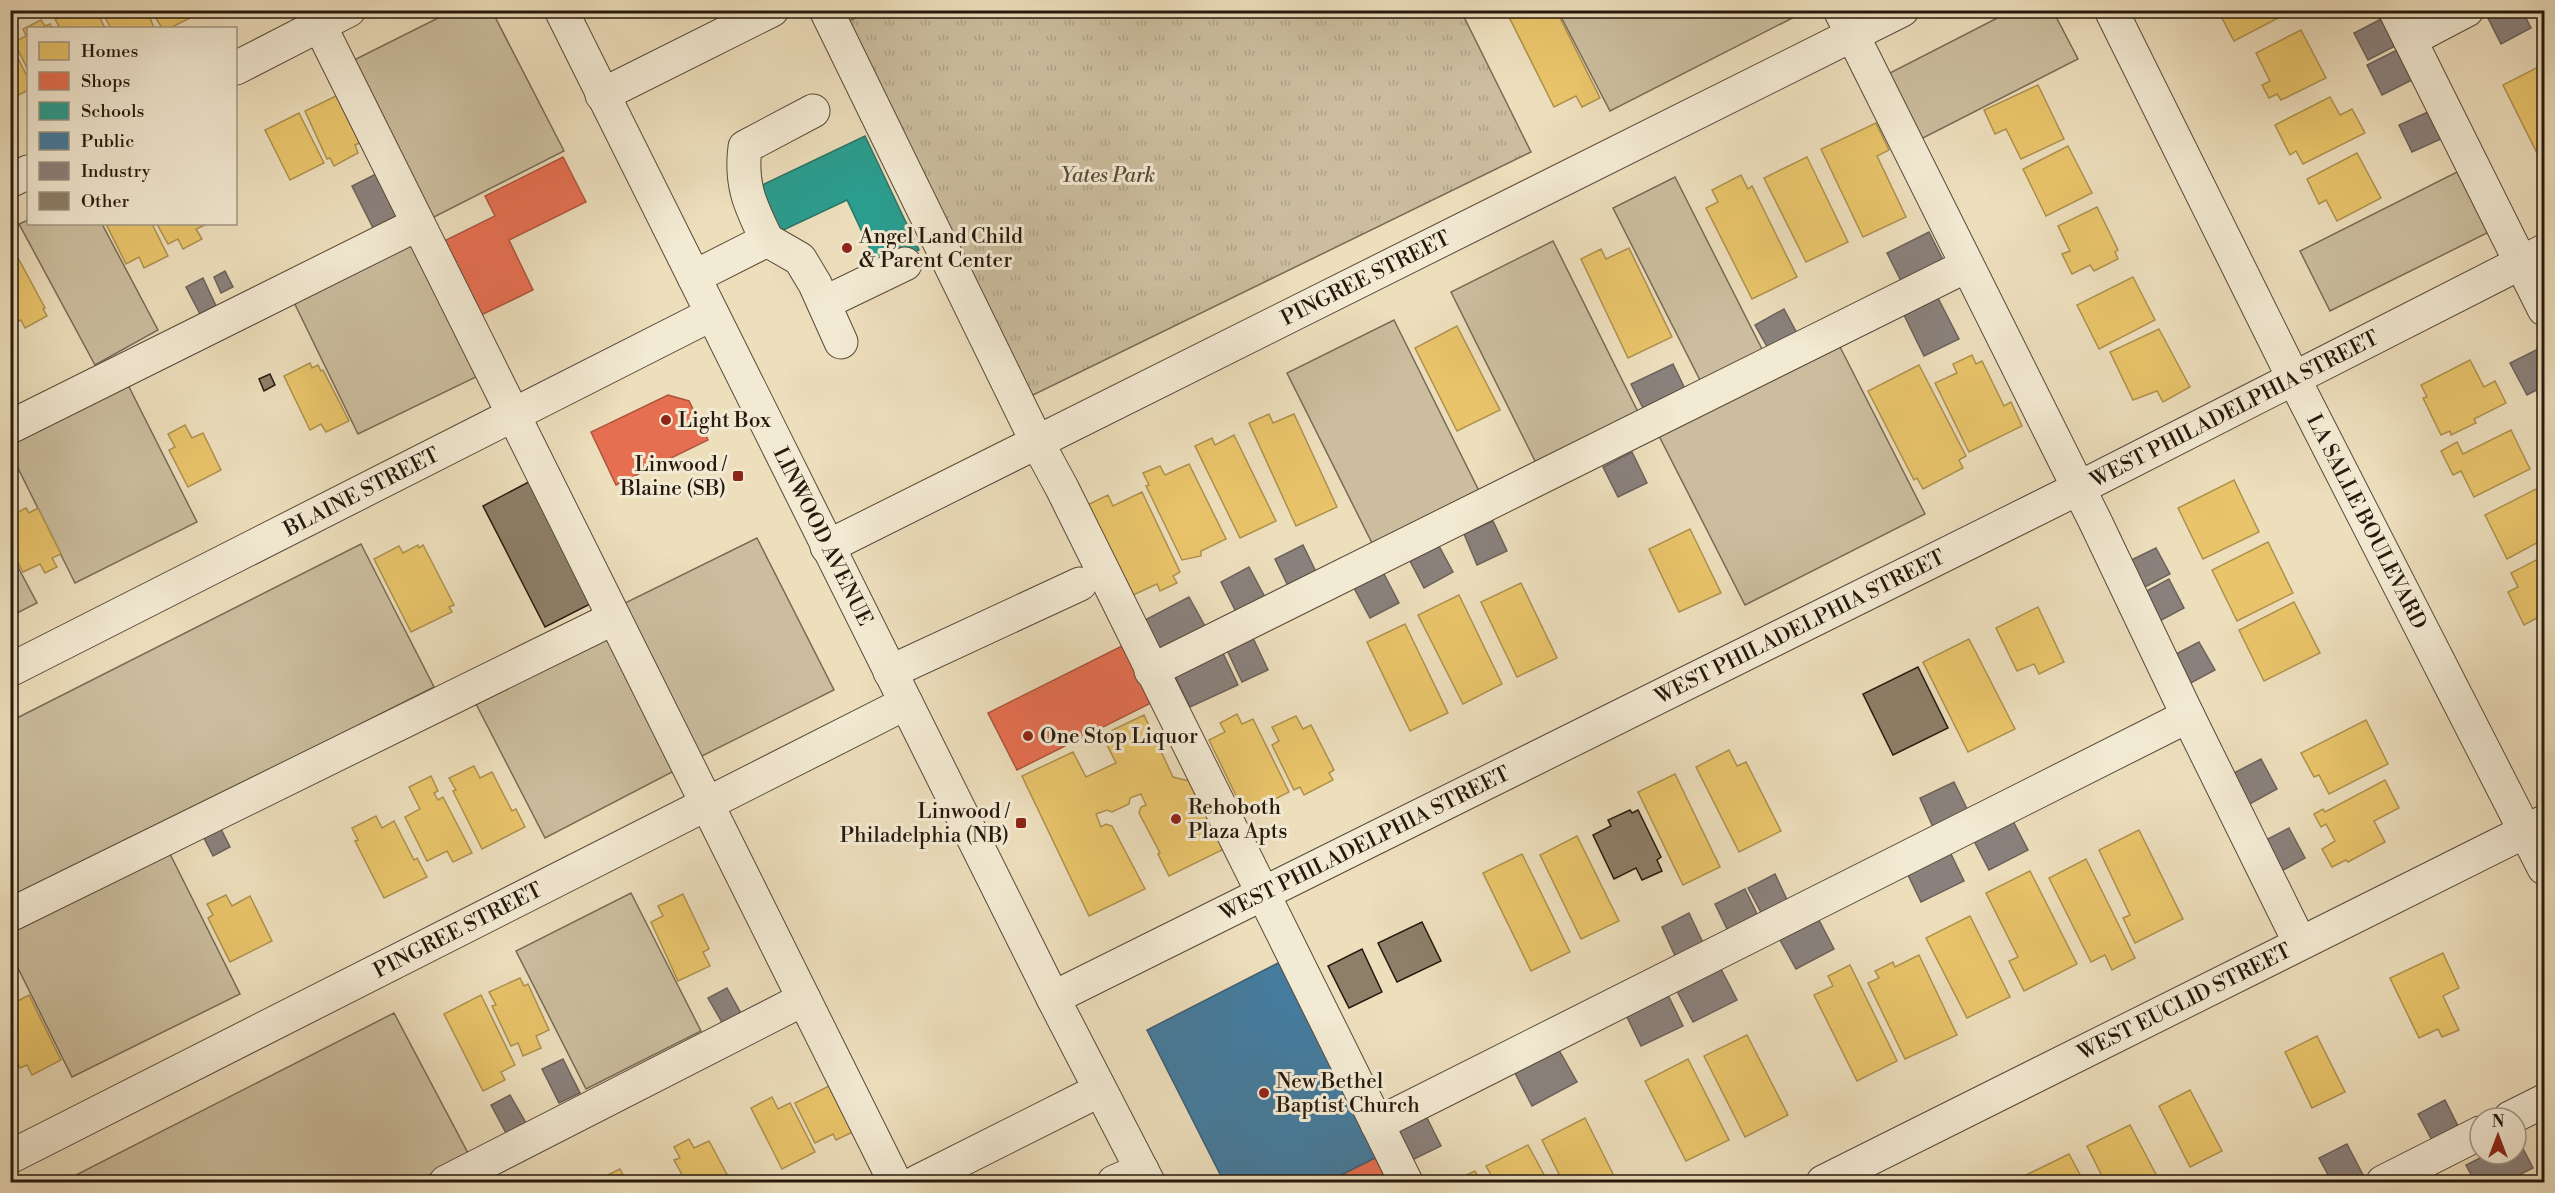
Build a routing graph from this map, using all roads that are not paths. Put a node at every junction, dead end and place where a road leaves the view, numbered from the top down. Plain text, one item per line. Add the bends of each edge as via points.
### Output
1 (349, 10) edge
2 (561, 10) edge
3 (772, 10) edge
4 (826, 10) edge
5 (1902, 10) edge
6 (2111, 10) edge
7 (2396, 10) edge
8 (2467, 10) edge
9 (316, 18) edge
10 (1846, 23) edge
11 (2410, 40) junction
12 (237, 67) edge
13 (602, 95) junction
14 (813, 111) dead end
15 (27, 172) edge
16 (10, 181) edge
17 (418, 224) junction
18 (767, 240) junction
19 (2533, 257) edge
20 (905, 264) dead end
21 (1966, 266) junction
22 (694, 277) junction
23 (824, 303) junction
24 (2544, 309) edge
25 (712, 314) junction
26 (841, 342) dead end
27 (2294, 379) junction
28 (514, 415) junction
29 (10, 427) edge
30 (1037, 442) junction
31 (2078, 488) junction
32 (827, 547) junction
33 (1080, 584) dead end
34 (614, 618) junction
35 (10, 670) edge
36 (1151, 671) junction
37 (890, 672) junction
38 (906, 703) junction
39 (2188, 716) junction
40 (707, 804) junction
41 (2535, 827) edge
42 (2544, 868) edge
43 (1262, 894) junction
44 (10, 915) edge
45 (2300, 943) junction
46 (1053, 998) junction
47 (804, 999) junction
48 (1100, 1090) junction
49 (2544, 1101) edge
50 (2528, 1109) edge
51 (1377, 1124) junction
52 (2468, 1139) edge
53 (10, 1157) edge
54 (1135, 1178) edge
55 (446, 1182) edge
56 (895, 1182) edge
57 (917, 1182) edge
58 (1406, 1182) edge
59 (1824, 1182) edge
60 (2383, 1182) edge

1 - 9 street
2 - 13 street, LINWOOD AVENUE
3 - 13 street
4 - 30 street
5 - 10 street, PINGREE STREET
6 - 27 street, LA SALLE BOULEVARD
7 - 11 street
8 - 11 street
9 - 12 street
9 - 17 street
10 - 21 street
10 - 30 street, PINGREE STREET
11 - 19 street
13 - 22 street, LINWOOD AVENUE
14 - 18 street via 745,147 747,197
15 - 16 street
17 - 28 street
17 - 29 street
18 - 22 street
18 - 23 street via 800,259
19 - 24 street
19 - 27 street, WEST PHILADELPHIA STREET
20 - 23 street
21 - 31 street
21 - 36 street
22 - 25 street, LINWOOD AVENUE
23 - 26 street
25 - 28 street, BLAINE STREET
25 - 32 street, LINWOOD AVENUE
27 - 31 street, WEST PHILADELPHIA STREET
27 - 41 street, LA SALLE BOULEVARD
28 - 34 street
28 - 35 street, BLAINE STREET
30 - 32 street, PINGREE STREET
30 - 36 street
31 - 39 street
31 - 43 street, WEST PHILADELPHIA STREET
32 - 37 street, LINWOOD AVENUE
33 - 37 street
34 - 40 street
34 - 44 street
36 - 43 street
37 - 38 street, LINWOOD AVENUE
38 - 40 street, PINGREE STREET
38 - 46 street, LINWOOD AVENUE
39 - 45 street
39 - 51 street
40 - 47 street
40 - 53 street, PINGREE STREET
41 - 42 street, LA SALLE BOULEVARD
41 - 45 street, WEST EUCLID STREET
43 - 46 street, WEST PHILADELPHIA STREET
43 - 51 street
45 - 59 street, WEST EUCLID STREET
46 - 48 street, LINWOOD AVENUE
47 - 55 street
47 - 56 street
48 - 54 street, LINWOOD AVENUE
48 - 57 street
49 - 50 street
51 - 58 street
52 - 60 street

